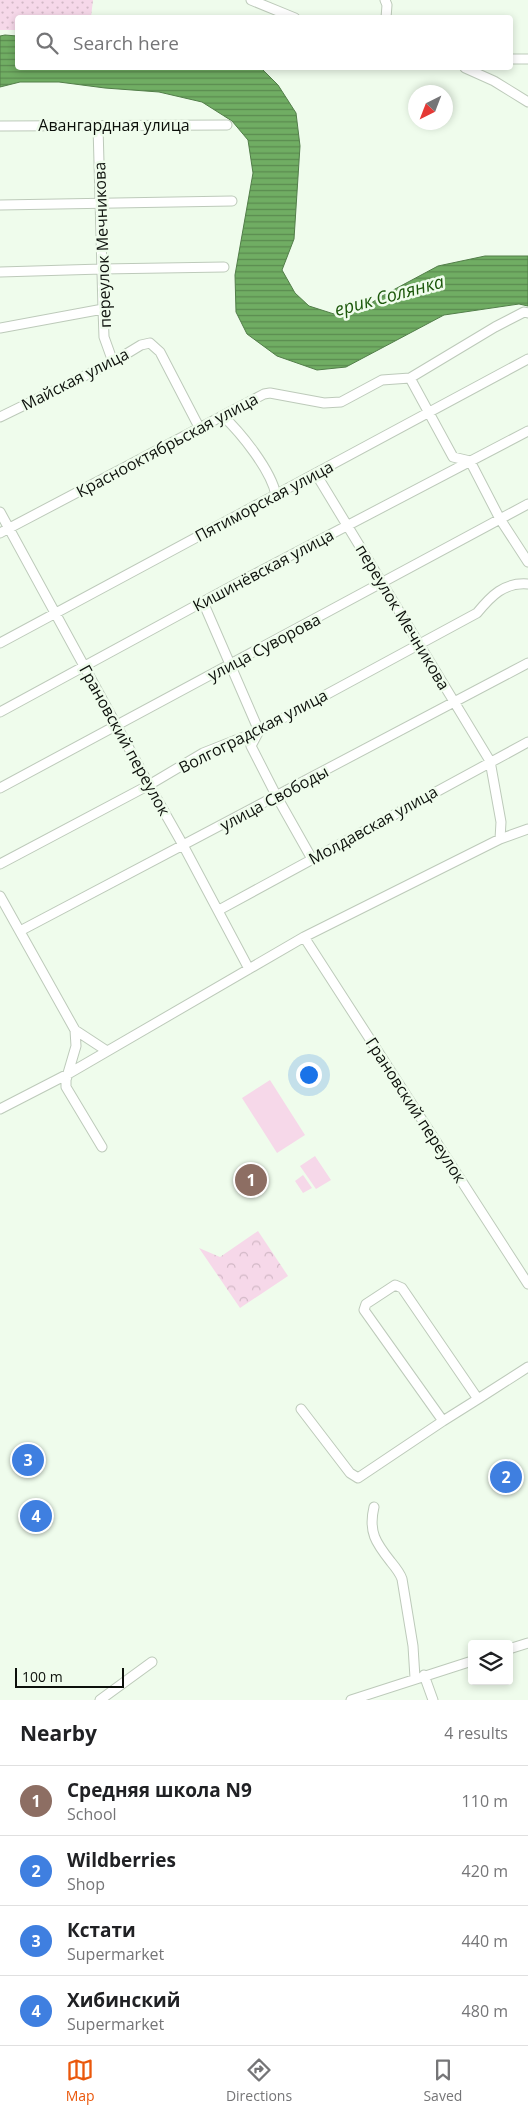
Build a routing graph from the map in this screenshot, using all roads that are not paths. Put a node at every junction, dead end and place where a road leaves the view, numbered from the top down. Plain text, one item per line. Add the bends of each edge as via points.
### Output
1 (250, 0) edge
2 (386, 0) edge
3 (288, 15) edge
4 (386, 15) edge
5 (513, 59) edge
6 (528, 59) edge
7 (469, 70) edge
8 (528, 102) edge
9 (228, 125) dead end
10 (0, 126) edge
11 (98, 126) junction
12 (232, 202) dead end
13 (101, 204) junction
14 (0, 205) edge
15 (224, 267) dead end
16 (102, 268) junction
17 (0, 272) edge
18 (103, 309) junction
19 (528, 313) edge
20 (0, 328) edge
21 (528, 360) edge
22 (112, 362) junction
23 (410, 378) junction
24 (430, 413) junction
25 (0, 416) edge
26 (223, 416) junction
27 (200, 427) junction
28 (528, 431) edge
29 (470, 461) junction
30 (316, 474) junction
31 (276, 494) junction
32 (528, 504) edge
33 (0, 512) edge
34 (500, 519) junction
35 (348, 525) junction
36 (9, 529) junction
37 (0, 533) edge
38 (528, 562) edge
39 (383, 583) junction
40 (528, 584) edge
41 (203, 602) junction
42 (56, 613) junction
43 (0, 643) edge
44 (419, 644) junction
45 (528, 663) edge
46 (230, 665) junction
47 (84, 666) junction
48 (454, 702) junction
49 (0, 712) edge
50 (117, 725) junction
51 (258, 731) junction
52 (528, 742) edge
53 (490, 761) junction
54 (149, 785) junction
55 (0, 788) edge
56 (277, 797) junction
57 (528, 829) edge
58 (500, 839) junction
59 (183, 845) junction
60 (312, 859) junction
61 (0, 864) edge
62 (0, 896) edge
63 (219, 910) junction
64 (20, 931) junction
65 (304, 937) junction
66 (249, 969) junction
67 (75, 1030) junction
68 (108, 1051) junction
69 (68, 1074) junction
70 (0, 1109) edge
71 (102, 1147) dead end
72 (528, 1284) edge
73 (528, 1367) edge
74 (478, 1399) junction
75 (301, 1409) dead end
76 (443, 1421) junction
77 (374, 1507) dead end
78 (528, 1643) edge
79 (513, 1648) edge
80 (468, 1661) edge
81 (152, 1662) dead end
82 (420, 1677) junction
83 (100, 1700) edge
84 (351, 1700) edge
85 (433, 1700) edge

1 - 3 street
2 - 4 street
5 - 6 street
7 - 8 street
9 - 11 street, Авангардная улица
10 - 11 street, Авангардная улица
11 - 13 street, переулок Мечникова
12 - 13 street
13 - 14 street
13 - 16 street, переулок Мечникова
15 - 16 street
16 - 17 street
16 - 18 street, переулок Мечникова
18 - 20 street
18 - 22 street, переулок Мечникова via 104,337
19 - 23 street, Краснооктябрьская улица via 495,327
21 - 24 street, Пятиморская улица
22 - 25 street, Майская улица
22 - 27 street, Майская улица via 150,343 160,352
23 - 24 street
23 - 26 street, Краснооктябрьская улица via 382,380 354,396 333,403 264,394
24 - 29 street via 453,457
24 - 30 street, Пятиморская улица
26 - 27 street, Краснооктябрьская улица
26 - 31 street via 239,431 271,479
27 - 36 street, Краснооктябрьская улица
28 - 29 street, Кишинёвская улица
29 - 34 street
29 - 35 street, Кишинёвская улица
30 - 31 street, Пятиморская улица
30 - 35 street, переулок Мечникова
31 - 42 street, Пятиморская улица
32 - 34 street, улица Суворова
33 - 36 street, Грановский переулок
34 - 38 street
34 - 39 street, улица Суворова
35 - 39 street, переулок Мечникова
35 - 41 street, Кишинёвская улица
36 - 37 street, Краснооктябрьская улица
36 - 42 street, Грановский переулок
39 - 44 street, переулок Мечникова
39 - 46 street, улица Суворова
40 - 44 street, Волгоградская улица via 516,584 492,595 477,613
41 - 46 street
41 - 47 street, Кишинёвская улица
42 - 43 street, Пятиморская улица
42 - 47 street, Грановский переулок
44 - 48 street, переулок Мечникова
44 - 51 street, Волгоградская улица
45 - 48 street, улица Свободы
46 - 50 street, улица Суворова
46 - 51 street
47 - 49 street, Кишинёвская улица
47 - 50 street, Грановский переулок
48 - 53 street, переулок Мечникова
48 - 56 street, улица Свободы
50 - 54 street, Грановский переулок
50 - 55 street, улица Суворова
51 - 54 street, Волгоградская улица via 203,753
51 - 56 street via 252,746
52 - 53 street, Молдавская улица
53 - 58 street via 501,822
53 - 60 street, Молдавская улица
54 - 59 street, Грановский переулок
54 - 61 street, Волгоградская улица
56 - 59 street, улица Свободы
56 - 60 street
57 - 58 street
58 - 65 street
59 - 63 street, Грановский переулок
59 - 64 street, улица Свободы
60 - 63 street, Молдавская улица
62 - 64 street
63 - 66 street, Грановский переулок
64 - 67 street
65 - 66 street
65 - 72 street, Грановский переулок
66 - 68 street
67 - 68 street
67 - 69 street via 76,1046
68 - 69 street
69 - 70 street
69 - 71 street via 66,1087
73 - 74 street
74 - 76 street
74 - 76 street via 402,1288 393,1286 366,1304 364,1310
75 - 76 street via 350,1473 358,1478
77 - 82 street via 372,1533 401,1574
78 - 79 street
80 - 82 street
81 - 83 street
82 - 84 street
82 - 85 street

